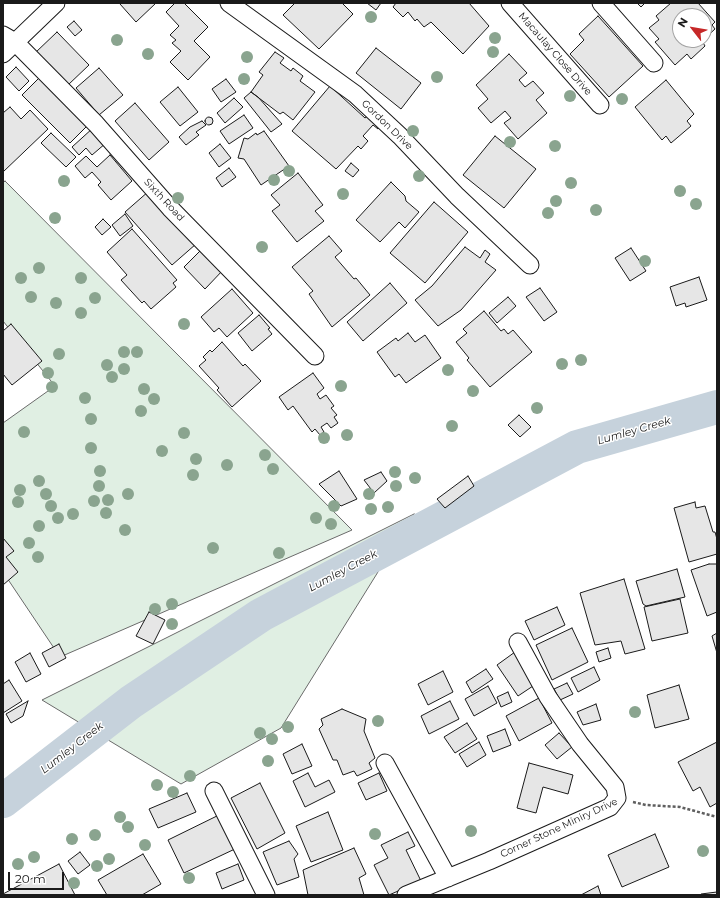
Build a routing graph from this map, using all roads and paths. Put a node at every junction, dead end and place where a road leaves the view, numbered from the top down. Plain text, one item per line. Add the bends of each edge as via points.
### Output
1 (56, 3) edge
2 (229, 3) edge
3 (510, 3) edge
4 (601, 3) edge
5 (9, 39) edge
6 (3, 54) edge
7 (654, 63) dead end
8 (600, 105) dead end
9 (530, 265) dead end
10 (315, 356) dead end
11 (518, 642) dead end
12 (384, 763) dead end
13 (214, 791) dead end
14 (617, 798) junction
15 (717, 817) edge
16 (448, 878) junction
17 (266, 895) edge
18 (406, 895) edge

1 - 5 street
2 - 9 street, Gordon Drive via 355,94
3 - 8 street, Macaulay Close Drive
4 - 7 street
5 - 6 street
5 - 10 street, Sixth Road via 96,124 170,208
11 - 14 street via 548,697 614,787
12 - 16 street
13 - 17 street
14 - 15 path, Corner Stone Miniry Drive via 646,805 680,807
14 - 16 street, Corner Stone Miniry Drive via 610,807
16 - 18 street, Corner Stone Miniry Drive

